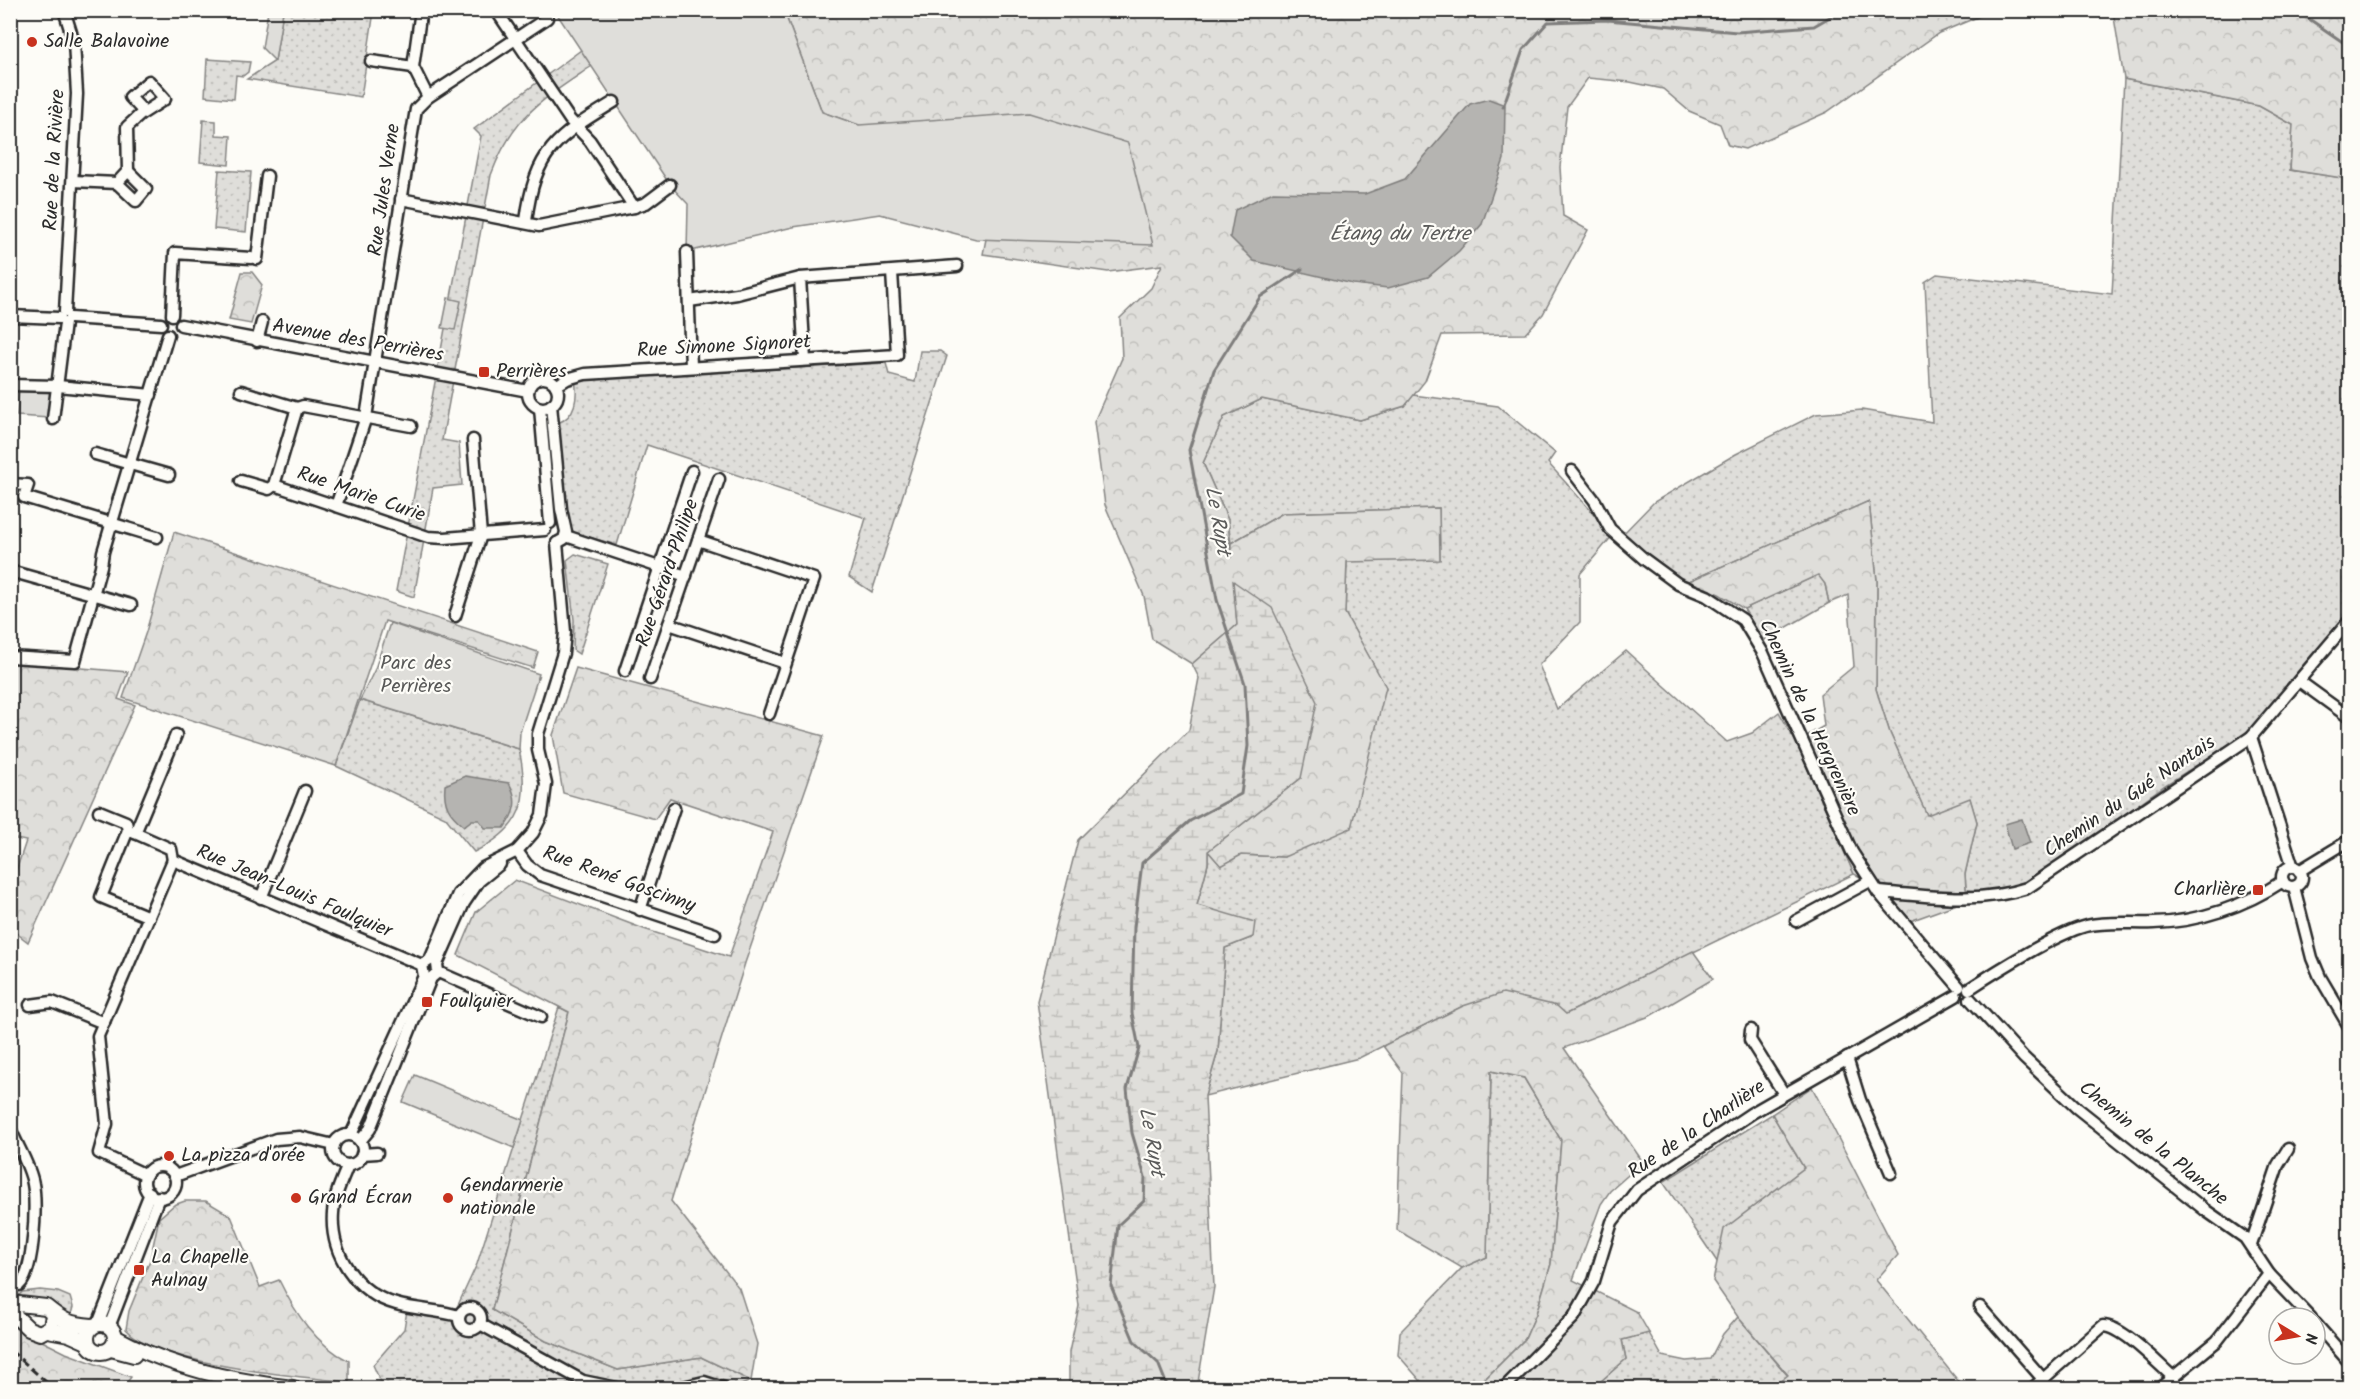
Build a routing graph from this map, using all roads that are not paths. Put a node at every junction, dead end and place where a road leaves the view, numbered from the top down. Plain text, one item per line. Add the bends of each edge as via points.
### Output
1 (64, 10) edge
2 (421, 10) edge
3 (496, 10) edge
4 (547, 18) dead end
5 (515, 39) junction
6 (371, 61) dead end
7 (413, 68) junction
8 (428, 97) junction
9 (614, 102) dead end
10 (144, 112) dead end
11 (575, 126) junction
12 (128, 171) junction
13 (267, 176) dead end
14 (73, 181) junction
15 (117, 183) junction
16 (670, 185) dead end
17 (401, 199) junction
18 (634, 207) junction
19 (526, 221) junction
20 (687, 252) dead end
21 (957, 266) dead end
22 (892, 272) junction
23 (800, 278) junction
24 (689, 301) junction
25 (172, 315) junction
26 (10, 316) edge
27 (65, 318) junction
28 (262, 322) dead end
29 (161, 324) junction
30 (181, 325) junction
31 (168, 335) junction
32 (257, 341) junction
33 (805, 360) junction
34 (376, 363) junction
35 (691, 367) junction
36 (10, 385) edge
37 (58, 386) junction
38 (556, 386) junction
39 (528, 391) junction
40 (241, 392) dead end
41 (151, 395) junction
42 (546, 407) junction
43 (297, 408) junction
44 (366, 417) junction
45 (53, 419) dead end
46 (411, 426) dead end
47 (473, 440) dead end
48 (94, 454) dead end
49 (131, 464) junction
50 (692, 471) dead end
51 (1572, 471) dead end
52 (169, 475) dead end
53 (719, 479) dead end
54 (241, 481) dead end
55 (10, 484) edge
56 (274, 485) junction
57 (336, 506) junction
58 (112, 524) junction
59 (548, 527) junction
60 (481, 535) junction
61 (562, 535) junction
62 (157, 537) dead end
63 (698, 540) junction
64 (661, 567) junction
65 (10, 571) edge
66 (686, 576) junction
67 (93, 595) junction
68 (131, 606) dead end
69 (455, 616) dead end
70 (2349, 621) edge
71 (669, 624) junction
72 (10, 657) edge
73 (785, 663) junction
74 (625, 671) dead end
75 (650, 679) dead end
76 (2299, 681) junction
77 (769, 714) dead end
78 (2349, 718) edge
79 (176, 735) dead end
80 (2251, 737) junction
81 (305, 791) dead end
82 (675, 808) dead end
83 (99, 811) dead end
84 (132, 832) junction
85 (2349, 840) edge
86 (517, 851) junction
87 (172, 861) junction
88 (2296, 869) junction
89 (1870, 881) junction
90 (2283, 881) junction
91 (2294, 887) junction
92 (1878, 892) junction
93 (261, 898) junction
94 (640, 910) junction
95 (149, 916) junction
96 (1796, 921) dead end
97 (715, 934) dead end
98 (430, 969) junction
99 (1963, 993) junction
100 (30, 1005) dead end
101 (541, 1017) dead end
102 (104, 1023) junction
103 (2349, 1028) edge
104 (1751, 1030) dead end
105 (1847, 1058) junction
106 (1784, 1094) junction
107 (10, 1128) edge
108 (356, 1138) junction
109 (334, 1145) junction
110 (2288, 1149) dead end
111 (377, 1153) dead end
112 (363, 1154) junction
113 (348, 1165) junction
114 (1891, 1173) dead end
115 (146, 1175) junction
116 (175, 1176) junction
117 (154, 1195) junction
118 (2251, 1245) junction
119 (2269, 1274) junction
120 (10, 1283) edge
121 (10, 1303) edge
122 (2300, 1306) edge
123 (33, 1307) junction
124 (1980, 1307) dead end
125 (10, 1311) edge
126 (53, 1315) junction
127 (26, 1324) junction
128 (48, 1330) junction
129 (105, 1333) junction
130 (2327, 1337) edge
131 (87, 1342) junction
132 (2349, 1363) edge
133 (2174, 1378) junction
134 (2043, 1379) junction
135 (293, 1389) edge
136 (617, 1389) edge
137 (679, 1389) edge
138 (723, 1389) edge
139 (1504, 1389) edge
140 (2033, 1389) edge
141 (2160, 1389) edge

1 - 14 street, Rue de la Rivière via 76,63
2 - 7 street
3 - 5 street
4 - 5 street, Rue Jules Verne
5 - 8 street, Rue Jules Verne
5 - 11 street
6 - 7 street
7 - 8 street
8 - 17 street, Rue Jules Verne via 419,104 412,121
9 - 11 street
10 - 12 street via 127,127
11 - 18 street via 590,141
11 - 19 street via 559,138 542,160
12 - 15 street
12 - 15 street via 146,189 136,201
13 - 25 street via 254,259 175,253
14 - 15 street
14 - 27 street, Rue de la Rivière
16 - 18 street
17 - 19 street
17 - 34 street, Rue Jules Verne
18 - 19 street via 539,226
20 - 24 street
21 - 22 street
22 - 23 street
22 - 33 street, Rue Simone Signoret via 897,355
23 - 24 street
23 - 33 street
24 - 35 street
25 - 29 street
25 - 30 street
26 - 27 street
27 - 29 street
27 - 37 street, Rue de la Rivière
28 - 32 street
29 - 31 street
30 - 31 street via 178,332
30 - 32 street, Avenue des Perrières
31 - 41 street
32 - 34 street, Avenue des Perrières
33 - 35 street, Rue Simone Signoret
34 - 39 street, Avenue des Perrières
34 - 44 street, Rue Jules Verne
35 - 38 street, Rue Simone Signoret via 585,374
36 - 37 street
37 - 41 street
37 - 45 street, Rue de la Rivière
38 - 39 street via 543,378 533,382
38 - 42 street via 557,397
39 - 42 street via 531,402
40 - 43 street
41 - 49 street
42 - 59 street
42 - 61 street
43 - 44 street
43 - 56 street
44 - 46 street
44 - 57 street, Rue Jules Verne
47 - 60 street
48 - 49 street
49 - 52 street
49 - 58 street
50 - 64 street
51 - 89 street, Chemin de la Hergrenière via 1610,529 1644,559 1678,584 1707,596 1743,620 1763,653 1837,822
53 - 63 street, Rue Gérard Philipe
54 - 56 street, Rue Marie Curie via 269,489
55 - 58 street via 28,485 24,497
56 - 57 street, Rue Marie Curie
57 - 60 street, Rue Marie Curie via 428,537
58 - 62 street
58 - 67 street
59 - 60 street, Rue Marie Curie
59 - 61 street, Rue Marie Curie via 557,522
59 - 61 street via 547,538
60 - 69 street
61 - 64 street, Rue Marie Curie
61 - 86 street via 563,653 538,734 545,773 545,804 537,825
63 - 66 street, Rue Gérard Philipe
63 - 73 street via 814,579
64 - 66 street, Rue Marie Curie
64 - 74 street
65 - 67 street
66 - 71 street, Rue Gérard Philipe
67 - 68 street
67 - 72 street via 75,661
70 - 76 street, Chemin du Gué Nantais
71 - 73 street
71 - 75 street, Rue Gérard Philipe
73 - 77 street
76 - 78 street
76 - 80 street, Chemin du Gué Nantais
79 - 84 street
80 - 88 street
80 - 92 street, Chemin du Gué Nantais via 2027,888 1975,899
81 - 93 street
82 - 94 street
83 - 84 street via 126,822
84 - 87 street via 171,849
84 - 95 street via 101,897
85 - 88 street
86 - 94 street, Rue René Goscinny via 527,866 540,875
86 - 98 street via 483,868 458,894
87 - 93 street, Rue Jean-Louis Foulquier
87 - 95 street, Rue Jean-Louis Foulquier
88 - 90 street via 2284,871
88 - 91 street via 2300,882
89 - 92 street, Chemin de la Hergrenière
89 - 96 street
90 - 91 street
90 - 99 street, Rue de la Charlière via 2224,910 2196,918 2096,924 2076,929
91 - 103 street via 2312,958
92 - 99 street, Chemin de la Hergrenière
93 - 98 street, Rue Jean-Louis Foulquier
94 - 97 street, Rue René Goscinny
95 - 102 street, Rue Jean-Louis Foulquier
98 - 101 street, Rue Jean-Louis Foulquier
98 - 108 street via 370,1129
99 - 105 street, Rue de la Charlière
99 - 118 street, Chemin de la Planche via 2077,1108
100 - 102 street via 52,1002
102 - 115 street, Rue Jean-Louis Foulquier via 98,1036 106,1125 99,1153
104 - 106 street via 1750,1040
105 - 106 street, Rue de la Charlière
105 - 114 street
106 - 139 street, Rue de la Charlière via 1655,1176 1628,1199 1612,1222 1594,1281 1580,1307 1555,1339
107 - 120 street via 34,1192 30,1256 23,1282
108 - 109 street via 344,1136
108 - 112 street
109 - 113 street via 336,1158
109 - 116 street via 300,1137 276,1139
110 - 118 street via 2278,1165
111 - 112 street
112 - 113 street
113 - 136 street via 336,1196 333,1229 341,1259 351,1275 376,1297 459,1316 464,1328 471,1330 480,1324 583,1381
115 - 116 street via 153,1167 164,1166
115 - 117 street via 145,1185
116 - 117 street via 173,1191
117 - 129 street
118 - 119 street, Chemin de la Planche
119 - 122 street, Chemin de la Planche
119 - 133 street via 2217,1341
121 - 123 main road
123 - 126 main road via 46,1307
123 - 127 main road
124 - 134 street
125 - 127 main road
126 - 128 main road
126 - 129 main road
127 - 128 main road via 34,1333
128 - 131 main road
129 - 131 main road
129 - 131 main road via 96,1352
129 - 135 main road via 205,1379
130 - 132 street
133 - 134 street via 2112,1326 2103,1326
133 - 141 street
134 - 140 street
137 - 138 street via 704,1382

